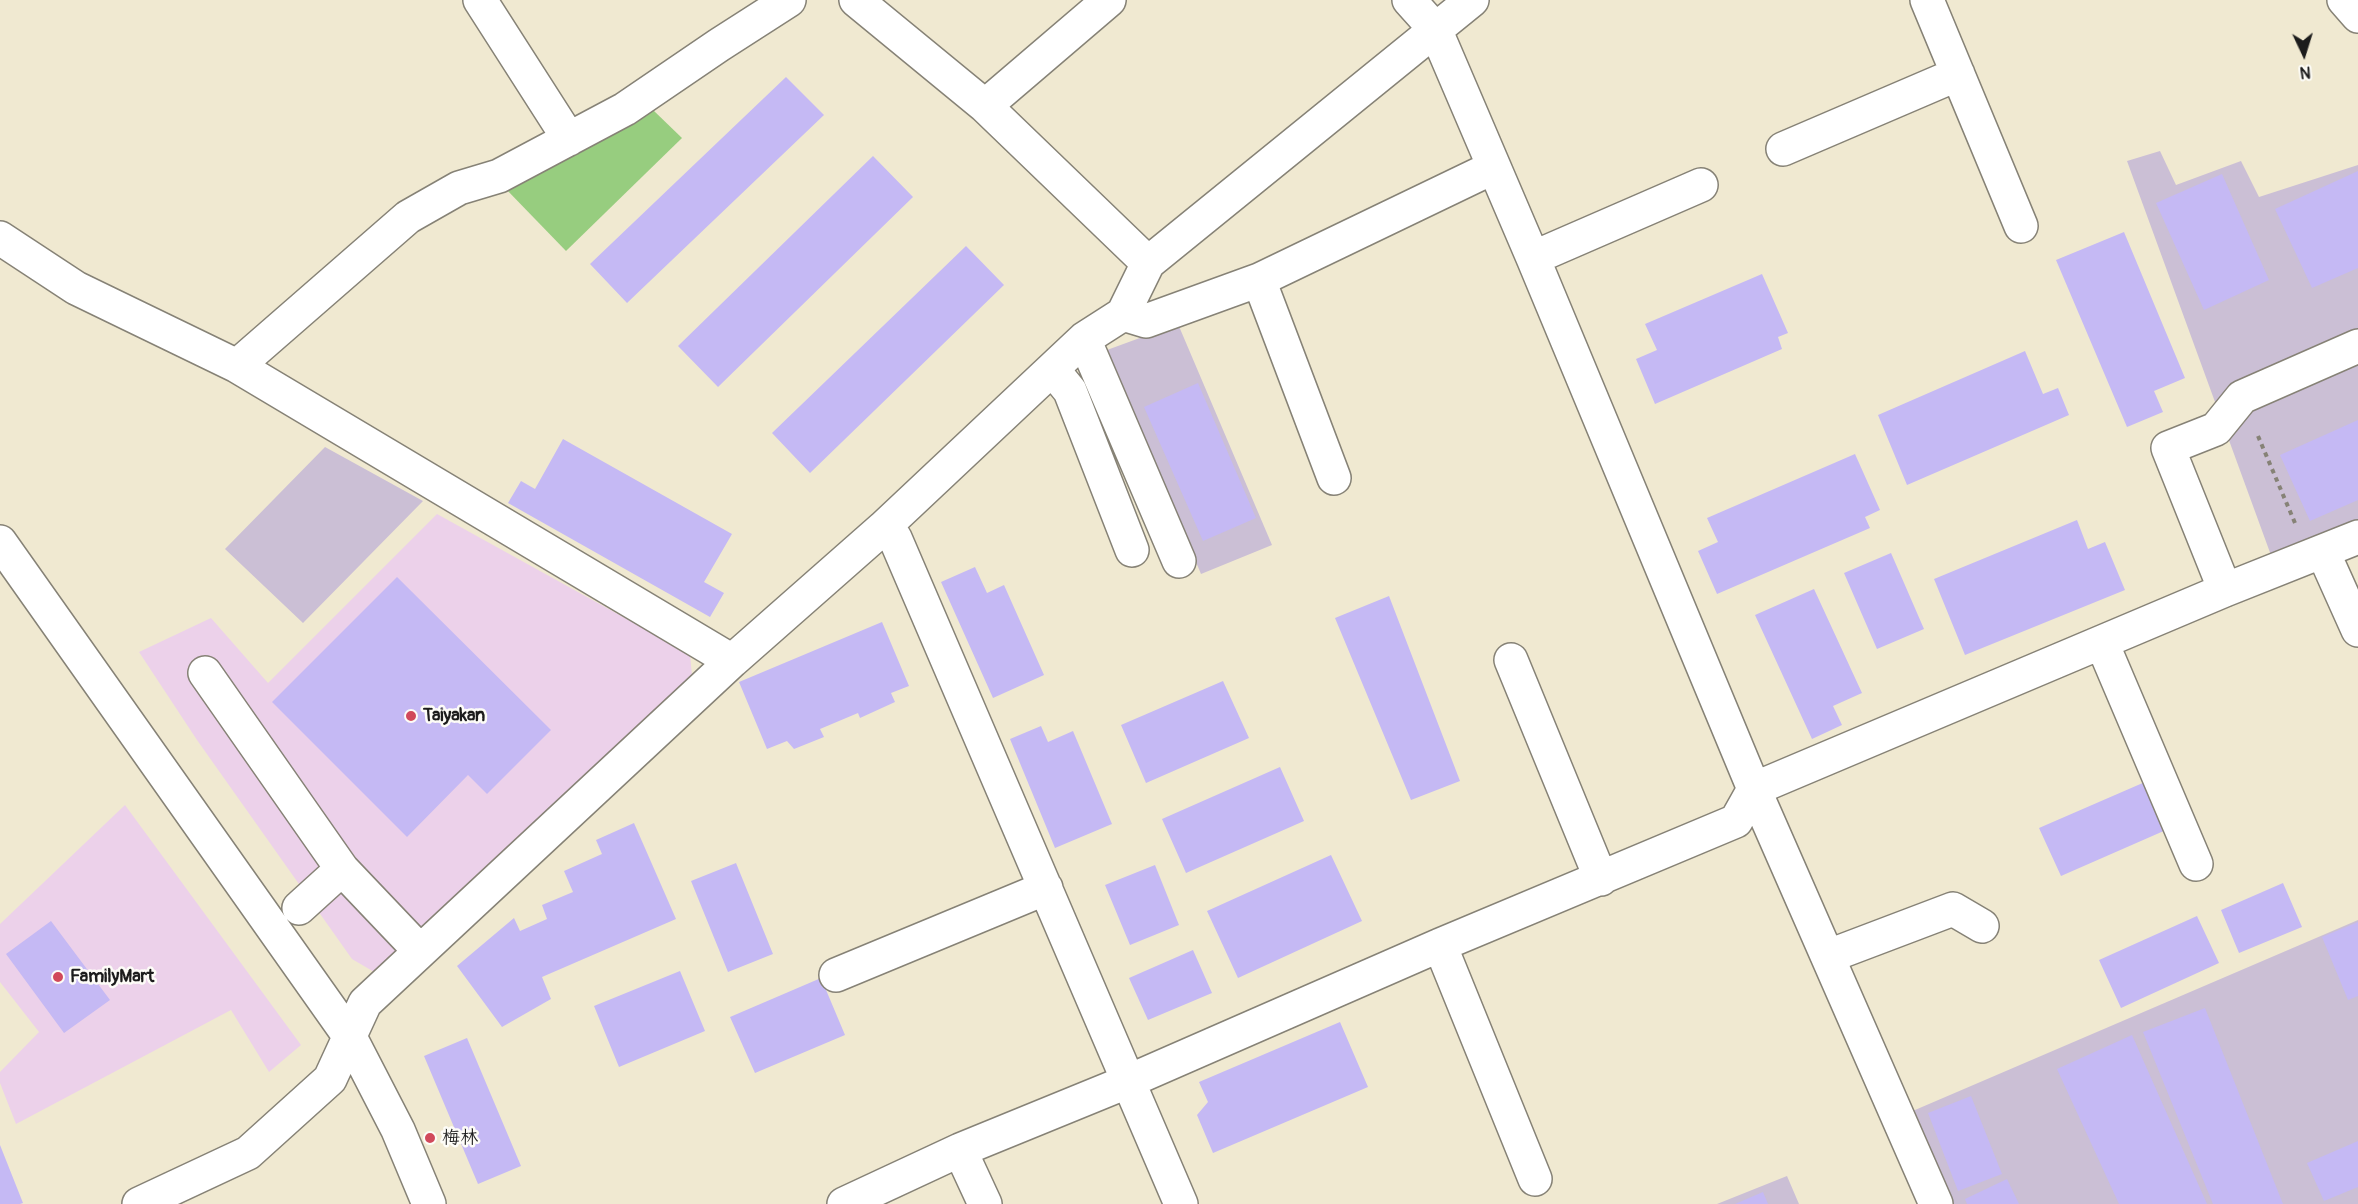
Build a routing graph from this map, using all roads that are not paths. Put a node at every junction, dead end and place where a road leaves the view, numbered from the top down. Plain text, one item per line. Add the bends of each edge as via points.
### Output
1 (480, 0) edge
2 (789, 0) edge
3 (856, 0) edge
4 (1109, 0) edge
5 (1409, 0) edge
6 (1472, 0) edge
7 (1927, 0) edge
8 (2344, 0) edge
9 (2358, 16) edge
10 (1435, 29) junction
11 (1958, 74) junction
12 (985, 106) junction
13 (569, 140) junction
14 (1783, 149) dead end
15 (1494, 167) junction
16 (1701, 185) dead end
17 (2020, 226) dead end
18 (0, 237) edge
19 (1533, 258) junction
20 (1148, 263) junction
21 (1259, 280) junction
22 (1123, 314) junction
23 (1084, 339) junction
24 (2358, 346) edge
25 (237, 366) junction
26 (1053, 370) junction
27 (1334, 478) dead end
28 (883, 528) junction
29 (2358, 537) edge
30 (0, 542) edge
31 (1132, 550) dead end
32 (2316, 555) junction
33 (1179, 561) dead end
34 (2225, 590) junction
35 (2358, 630) edge
36 (2102, 643) junction
37 (1511, 660) dead end
38 (732, 661) junction
39 (205, 673) dead end
40 (1754, 789) junction
41 (2196, 864) dead end
42 (342, 869) junction
43 (1601, 879) junction
44 (1046, 888) junction
45 (299, 908) dead end
46 (1982, 926) dead end
47 (1440, 945) junction
48 (420, 951) junction
49 (1828, 956) junction
50 (836, 975) dead end
51 (350, 1037) junction
52 (1129, 1081) junction
53 (960, 1150) junction
54 (1535, 1179) dead end
55 (139, 1204) edge
56 (429, 1204) edge
57 (844, 1204) edge
58 (985, 1204) edge
59 (1181, 1204) edge
60 (1936, 1204) edge

1 - 13 street
2 - 13 street via 625,109
3 - 12 street
4 - 12 street
5 - 10 street
6 - 10 street
7 - 11 street
8 - 9 street
10 - 15 street
10 - 20 street
11 - 14 street
11 - 17 street
12 - 20 street
13 - 25 street via 499,176 459,188 408,217
15 - 19 street
15 - 21 street
16 - 19 street
18 - 25 street via 76,288
19 - 40 street
20 - 22 street
21 - 22 street via 1146,321
21 - 27 street
22 - 23 street
23 - 26 street
23 - 33 street
24 - 34 street via 2234,407 2216,429 2168,448
25 - 38 street
26 - 28 street
26 - 31 street via 1070,391
28 - 38 street
28 - 44 street via 895,538
29 - 32 street
30 - 51 street
32 - 34 street
32 - 35 street
34 - 36 street
36 - 40 street
36 - 41 street
37 - 43 street
38 - 48 street
39 - 42 street
40 - 43 street via 1736,821
40 - 49 street
42 - 45 street
42 - 48 street
43 - 47 street
44 - 50 street
44 - 52 street
46 - 49 street via 1953,909
47 - 52 street
47 - 54 street
48 - 51 street via 364,1004
49 - 60 street
51 - 55 street via 330,1079 248,1153
51 - 56 street via 398,1130
52 - 53 street
52 - 59 street
53 - 57 street
53 - 58 street

